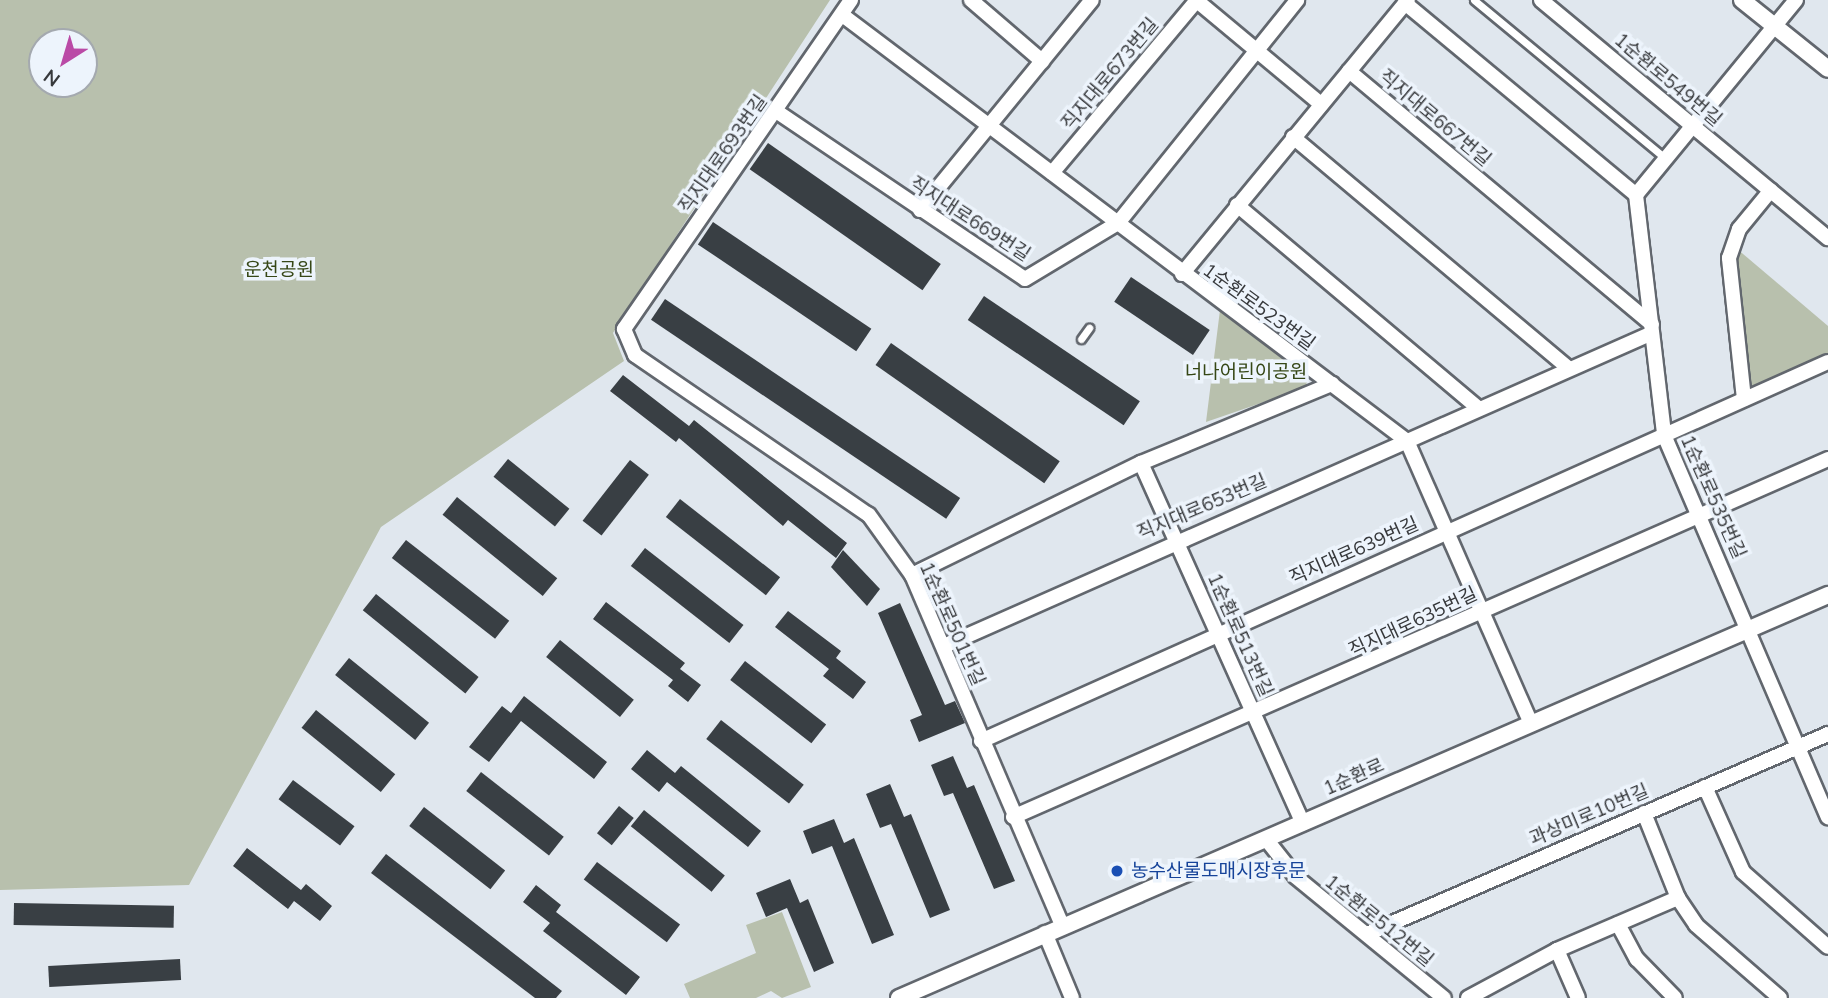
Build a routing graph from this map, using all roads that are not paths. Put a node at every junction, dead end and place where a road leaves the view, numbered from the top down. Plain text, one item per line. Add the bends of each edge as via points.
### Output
1 (851, 0) edge
2 (971, 0) edge
3 (1092, 0) edge
4 (1196, 0) edge
5 (1297, 0) edge
6 (1474, 0) edge
7 (1541, 0) edge
8 (1742, 0) edge
9 (1796, 0) edge
10 (1407, 2) edge
11 (845, 17) junction
12 (1774, 26) junction
13 (1256, 50) junction
14 (1042, 61) junction
15 (1828, 69) edge
16 (1349, 71) junction
17 (1321, 104) junction
18 (776, 111) junction
19 (988, 124) junction
20 (1694, 127) junction
21 (1293, 137) junction
22 (1666, 160) junction
23 (1052, 173) junction
24 (1771, 190) junction
25 (1636, 195) junction
26 (1237, 205) junction
27 (920, 210) junction
28 (1118, 223) junction
29 (1828, 238) edge
30 (1182, 274) junction
31 (1089, 328) dead end
32 (625, 329) joint
33 (1652, 329) junction
34 (1081, 339) dead end
35 (1828, 362) edge
36 (1568, 368) junction
37 (1332, 384) junction
38 (1744, 399) junction
39 (1478, 408) junction
40 (1664, 435) junction
41 (1408, 441) junction
42 (1828, 459) edge
43 (1141, 463) junction
44 (1699, 516) junction
45 (1448, 531) junction
46 (1175, 538) junction
47 (912, 575) junction
48 (1828, 595) edge
49 (1482, 611) junction
50 (1751, 629) junction
51 (1218, 632) junction
52 (944, 646) junction
53 (1255, 715) junction
54 (1530, 721) junction
55 (1828, 734) edge
56 (981, 741) junction
57 (1799, 747) junction
58 (1705, 787) junction
59 (1644, 813) junction
60 (1013, 817) junction
61 (1828, 817) edge
62 (1303, 823) junction
63 (1266, 839) junction
64 (1678, 898) junction
65 (1618, 924) junction
66 (1062, 926) junction
67 (1045, 933) junction
68 (1367, 934) junction
69 (1828, 947) edge
70 (1557, 950) junction
71 (899, 998) edge
72 (1072, 998) edge
73 (1444, 998) edge
74 (1468, 998) edge
75 (1578, 998) edge
76 (1675, 998) edge
77 (1780, 998) edge

1 - 11 street, 직지대로693번길
2 - 14 street
3 - 14 street
4 - 13 street
4 - 23 street, 직지대로673번길
5 - 13 street, 직지대로669번길
6 - 22 lane
7 - 20 street, 1순환로549번길
8 - 12 street
9 - 12 street
10 - 16 street, 직지대로667번길
10 - 25 street, 직지대로667번길
11 - 18 street, 직지대로693번길
11 - 19 street, 1순환로523번길
12 - 15 street
12 - 20 street
13 - 17 street
13 - 28 street, 직지대로669번길
14 - 19 street
16 - 17 street, 직지대로667번길
16 - 33 street, 직지대로667번길
17 - 21 street, 직지대로667번길
18 - 27 street, 직지대로669번길
18 - 32 street, 직지대로693번길
19 - 23 street, 1순환로523번길
19 - 27 street
20 - 22 street
20 - 24 street, 1순환로549번길
21 - 26 street, 직지대로667번길
21 - 36 street
22 - 25 street
23 - 28 street, 1순환로523번길
24 - 29 street, 1순환로549번길
24 - 38 street via 1732,241 1731,281
25 - 33 street
26 - 30 street, 직지대로667번길
26 - 39 street
27 - 28 street, 직지대로669번길 via 1025,279
28 - 30 street, 1순환로523번길
30 - 37 street, 1순환로523번길
31 - 34 lane
32 - 47 street, 1순환로501번길 via 635,355 869,515
33 - 36 street, 직지대로653번길
33 - 40 street, 1순환로535번길
35 - 38 street, 직지대로639번길
36 - 39 street, 직지대로653번길
37 - 41 street, 1순환로523번길
37 - 43 street
38 - 40 street, 직지대로639번길
39 - 41 street, 직지대로653번길
40 - 44 street, 1순환로535번길
40 - 45 street, 직지대로639번길
41 - 45 street, 1순환로523번길
41 - 46 street, 직지대로653번길
42 - 44 street, 직지대로635번길
43 - 46 street, 1순환로513번길
43 - 47 street
44 - 49 street, 직지대로635번길
44 - 50 street, 1순환로535번길
45 - 49 street, 1순환로523번길
45 - 51 street, 직지대로639번길
46 - 51 street, 1순환로513번길
46 - 52 street, 직지대로653번길
47 - 52 street, 1순환로501번길
48 - 50 street, 1순환로
49 - 53 street, 직지대로635번길
49 - 54 street, 1순환로523번길
50 - 54 street, 1순환로
50 - 57 street, 1순환로535번길
51 - 53 street, 1순환로513번길
51 - 56 street, 직지대로639번길
52 - 56 street, 1순환로501번길
53 - 60 street, 직지대로635번길
53 - 62 street, 1순환로513번길
54 - 62 street, 1순환로
55 - 57 street, 과상미로10번길
56 - 60 street, 1순환로501번길
57 - 58 street, 과상미로10번길
57 - 61 street, 1순환로535번길
58 - 59 street, 과상미로10번길
58 - 69 street via 1743,873
59 - 64 street
59 - 68 street, 과상미로10번길
60 - 66 street, 1순환로501번길
62 - 63 street, 1순환로
63 - 66 street, 1순환로
63 - 68 street, 1순환로512번길 via 1296,877
64 - 65 street
64 - 77 street via 1711,942
65 - 70 street
65 - 76 street via 1637,959
66 - 67 street, 1순환로
67 - 71 street, 1순환로
67 - 72 street
68 - 73 street, 1순환로512번길
70 - 74 street
70 - 75 street

